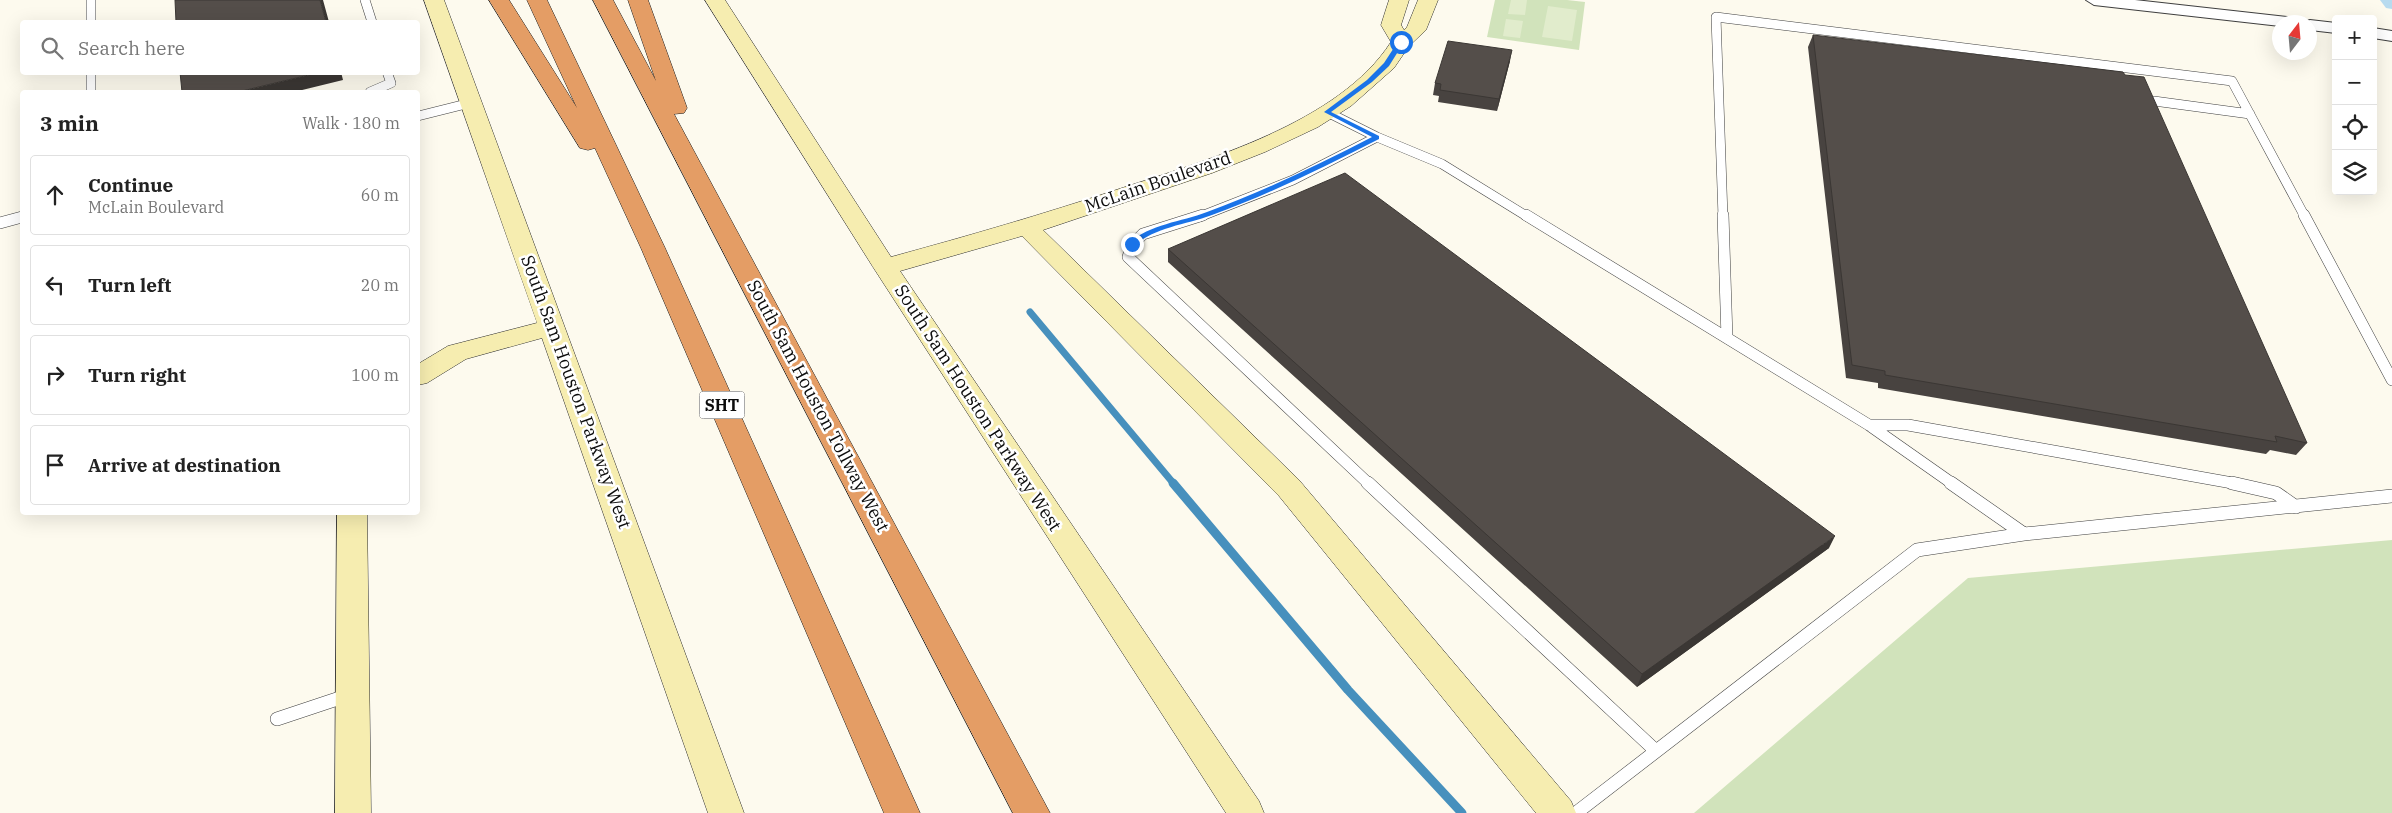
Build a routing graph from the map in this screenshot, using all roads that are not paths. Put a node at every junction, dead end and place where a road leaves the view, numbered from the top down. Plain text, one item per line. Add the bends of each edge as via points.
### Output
1 (91, 0) edge
2 (365, 0) edge
3 (434, 0) edge
4 (499, 0) edge
5 (537, 0) edge
6 (603, 0) edge
7 (638, 0) edge
8 (715, 0) edge
9 (1399, 0) edge
10 (1428, 0) edge
11 (2094, 0) edge
12 (2249, 0) edge
13 (2260, 19) junction
14 (91, 20) edge
15 (371, 20) edge
16 (2272, 20) edge
17 (2317, 26) edge
18 (2332, 28) edge
19 (2377, 34) edge
20 (2392, 36) edge
21 (1401, 42) junction
22 (91, 75) edge
23 (388, 75) edge
24 (91, 90) edge
25 (374, 90) edge
26 (2154, 102) edge
27 (470, 103) junction
28 (1327, 112) junction
29 (2250, 114) junction
30 (420, 116) edge
31 (1377, 137) junction
32 (706, 192) junction
33 (20, 218) edge
34 (0, 223) edge
35 (1027, 227) junction
36 (653, 248) junction
37 (885, 267) junction
38 (553, 326) junction
39 (1727, 338) junction
40 (420, 375) edge
41 (2392, 380) edge
42 (1869, 425) junction
43 (2392, 496) edge
44 (2296, 507) junction
45 (352, 515) edge
46 (2024, 534) junction
47 (353, 694) junction
48 (277, 719) dead end
49 (1656, 751) junction
50 (353, 813) edge
51 (726, 813) edge
52 (902, 813) edge
53 (1032, 813) edge
54 (1246, 813) edge
55 (1558, 813) edge
56 (1576, 813) edge

1 - 14 lane
2 - 15 lane
3 - 27 main road, South Sam Houston Parkway West
4 - 36 highway
5 - 36 highway, SHT
6 - 32 highway, South Sam Houston Tollway West
7 - 32 highway
8 - 37 main road, South Sam Houston Parkway West
9 - 21 main road via 1391,25
10 - 21 main road, McLain Boulevard via 1416,30
11 - 13 street
12 - 13 street
13 - 16 street
17 - 18 street
19 - 20 street
21 - 28 main road, McLain Boulevard via 1375,76
22 - 24 lane
23 - 25 lane via 390,83
26 - 29 lane
27 - 30 lane
27 - 38 main road, South Sam Houston Parkway West
28 - 31 lane
28 - 35 main road, McLain Boulevard via 1230,158
29 - 39 lane via 2232,81 1716,17
29 - 41 lane
31 - 39 lane via 1442,164
31 - 49 lane via 1292,180 1208,214 1143,234 1132,244 1128,257
32 - 53 highway, South Sam Houston Tollway West
33 - 34 lane
35 - 37 main road, McLain Boulevard
35 - 55 main road via 1289,488
36 - 52 highway, SHT
37 - 54 main road, South Sam Houston Parkway West
38 - 40 main road via 456,352
38 - 51 main road, South Sam Houston Parkway West
39 - 42 lane
42 - 44 lane via 1908,425 2235,483 2276,493
42 - 46 lane
43 - 44 lane
44 - 46 lane
45 - 47 main road
46 - 49 lane via 1917,550
47 - 48 lane
47 - 50 main road
49 - 56 lane

